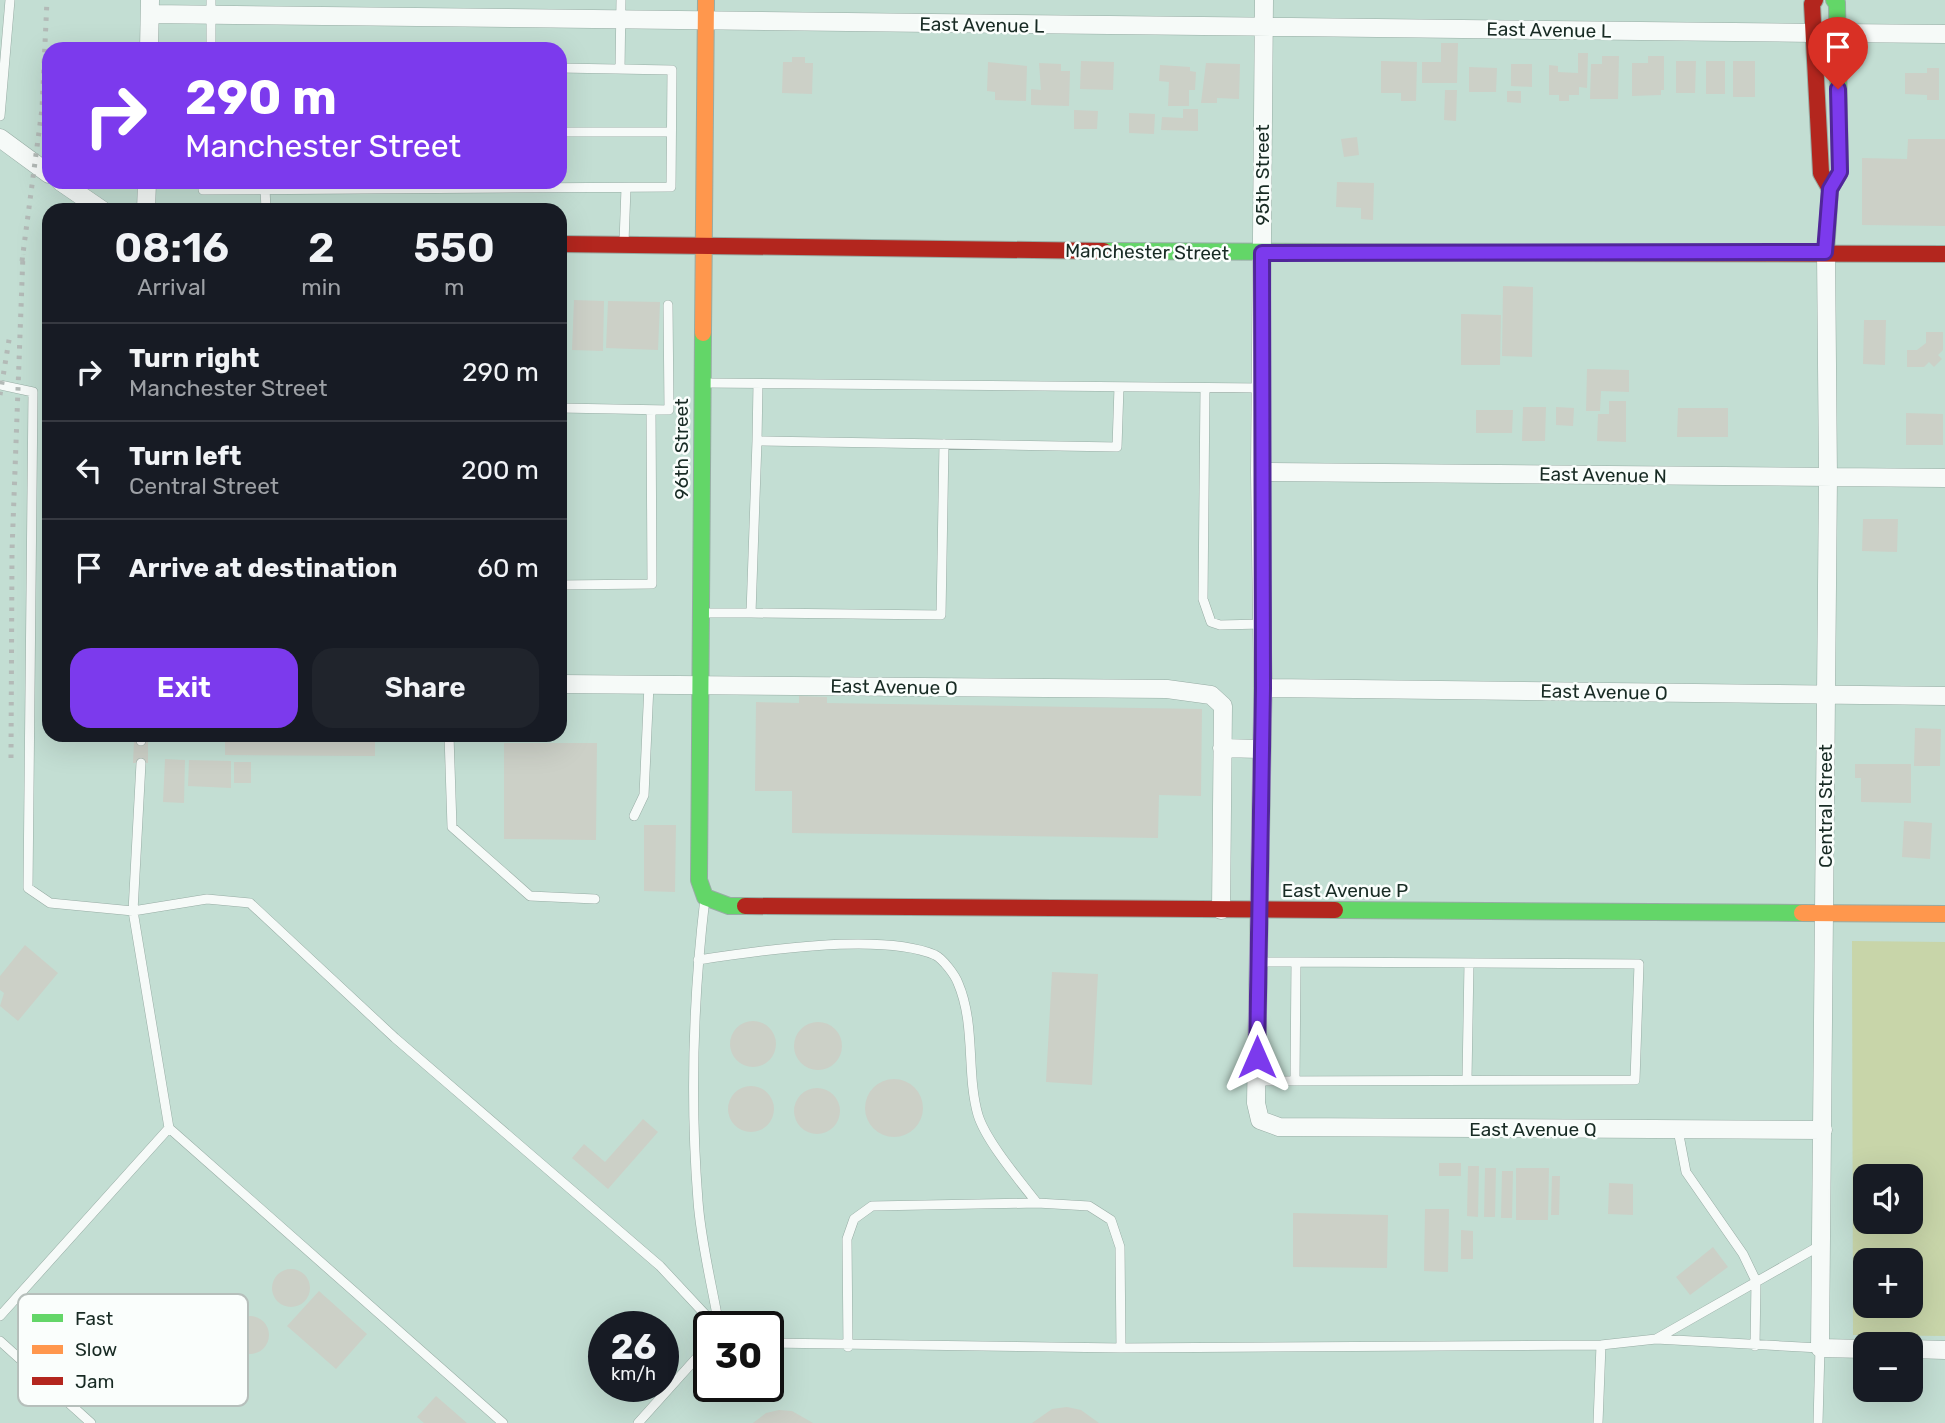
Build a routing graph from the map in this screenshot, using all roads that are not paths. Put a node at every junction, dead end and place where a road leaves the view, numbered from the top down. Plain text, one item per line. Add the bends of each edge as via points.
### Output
1 (10, 0) edge
2 (621, 0) edge
3 (706, 0) edge
4 (1264, 0) edge
5 (1815, 0) edge
6 (1834, 0) edge
7 (150, 7) edge
8 (211, 7) edge
9 (621, 20) junction
10 (705, 22) junction
11 (1264, 28) junction
12 (1814, 33) junction
13 (1838, 33) junction
14 (1945, 34) edge
15 (149, 42) edge
16 (211, 42) edge
17 (567, 68) edge
18 (621, 69) junction
19 (0, 116) edge
20 (567, 132) edge
21 (671, 132) junction
22 (0, 138) edge
23 (42, 169) edge
24 (567, 188) edge
25 (626, 188) junction
26 (71, 189) edge
27 (203, 189) edge
28 (234, 189) edge
29 (1830, 189) junction
30 (92, 203) edge
31 (567, 244) edge
32 (624, 245) junction
33 (704, 245) junction
34 (1825, 252) junction
35 (1262, 253) junction
36 (1945, 254) edge
37 (668, 305) dead end
38 (703, 383) junction
39 (758, 384) junction
40 (0, 385) edge
41 (1119, 387) junction
42 (1205, 388) junction
43 (1261, 388) junction
44 (567, 408) edge
45 (651, 410) junction
46 (757, 441) junction
47 (944, 444) junction
48 (1260, 472) junction
49 (1828, 477) junction
50 (1945, 478) edge
51 (567, 585) edge
52 (702, 613) junction
53 (751, 613) junction
54 (1262, 624) junction
55 (567, 684) edge
56 (649, 685) junction
57 (702, 685) junction
58 (1263, 688) junction
59 (1825, 695) junction
60 (1945, 696) edge
61 (449, 742) edge
62 (1222, 748) junction
63 (1260, 749) junction
64 (141, 763) dead end
65 (634, 816) dead end
66 (705, 897) junction
67 (595, 899) dead end
68 (1221, 910) junction
69 (1257, 910) junction
70 (133, 911) junction
71 (1826, 913) junction
72 (1945, 914) edge
73 (698, 960) junction
74 (1257, 962) junction
75 (1296, 962) junction
76 (1469, 963) junction
77 (1467, 1079) junction
78 (1295, 1080) junction
79 (1256, 1081) junction
80 (1257, 1106) joint
81 (169, 1128) junction
82 (1678, 1130) junction
83 (1823, 1130) junction
84 (1037, 1203) junction
85 (1822, 1244) junction
86 (1756, 1280) junction
87 (20, 1294) edge
88 (18, 1296) edge
89 (704, 1311) edge
90 (716, 1311) edge
91 (0, 1316) edge
92 (1656, 1339) junction
93 (0, 1341) edge
94 (784, 1344) edge
95 (1601, 1345) junction
96 (1755, 1346) junction
97 (848, 1347) junction
98 (1121, 1348) junction
99 (1820, 1348) junction
100 (1853, 1349) edge
101 (1923, 1349) edge
102 (1945, 1350) edge
103 (18, 1357) edge
104 (693, 1361) edge
105 (72, 1406) edge
106 (91, 1423) edge
107 (503, 1423) edge
108 (638, 1423) edge
109 (1598, 1423) edge
110 (1818, 1423) edge

1 - 19 lane
2 - 9 lane
3 - 10 street, 96th Street
4 - 11 street, 95th Street
5 - 12 street, Central Street
6 - 13 street, Central Street
7 - 8 street, East Avenue L
7 - 15 street
8 - 9 street, East Avenue L
8 - 16 lane
9 - 10 street, East Avenue L
9 - 18 lane
10 - 11 street, East Avenue L
10 - 33 street, 96th Street
11 - 12 street, East Avenue L
11 - 35 street, 95th Street
12 - 29 street, Central Street via 1821,173
13 - 14 street
13 - 29 street, Central Street via 1840,172
17 - 18 lane
18 - 21 lane via 672,70
20 - 21 lane
21 - 25 lane via 671,187
22 - 23 street
24 - 25 lane
25 - 32 lane
26 - 30 street
27 - 28 lane
29 - 34 street, Central Street
31 - 32 street, Manchester Street
32 - 33 street, Manchester Street
33 - 35 street, Manchester Street
33 - 38 street, 96th Street
34 - 35 street, Manchester Street
34 - 36 street, Manchester Street
34 - 49 street, Central Street
35 - 43 street, 95th Street
37 - 45 lane via 668,410
38 - 39 lane
38 - 52 street, 96th Street
39 - 41 lane
39 - 46 lane
40 - 70 lane via 33,393 28,888 50,903
41 - 42 lane
41 - 47 lane via 1118,447
42 - 43 lane
42 - 54 lane via 1203,599 1211,622
43 - 48 street, 95th Street
44 - 45 lane
45 - 51 lane via 652,584
46 - 47 lane
46 - 53 lane
47 - 53 lane via 941,615
48 - 49 street, East Avenue N
48 - 54 street, 95th Street
49 - 50 street, East Avenue N
49 - 59 street, Central Street
52 - 53 lane
52 - 57 street, 96th Street
54 - 58 street, 95th Street
55 - 56 street, East Avenue O
56 - 57 street, East Avenue O
56 - 65 lane via 644,795
57 - 62 street, East Avenue O via 1167,689 1211,695 1223,706
57 - 66 street, 96th Street via 699,880
58 - 59 street, East Avenue O
58 - 63 street, 95th Street
59 - 60 street, East Avenue O
59 - 71 street, Central Street
61 - 67 lane via 452,827 530,897
62 - 63 street
62 - 68 street
63 - 69 street, 95th Street
64 - 70 lane
66 - 68 street, East Avenue P via 729,906
66 - 73 lane
68 - 69 street, East Avenue P
69 - 71 street, East Avenue P
69 - 74 street, 95th Street
70 - 81 lane
70 - 89 lane via 207,899 250,904 395,1038 660,1266
71 - 72 street, East Avenue P
71 - 83 street, Central Street
73 - 84 lane via 773,948 902,945 938,956 958,983 968,1024 978,1116
73 - 90 lane via 693,1082 698,1203
74 - 75 lane
74 - 79 street, 95th Street
75 - 76 lane
75 - 78 lane
76 - 77 lane
76 - 77 lane via 1639,964 1635,1080
77 - 78 lane
78 - 79 lane
79 - 80 street, 95th Street
80 - 82 street, East Avenue Q via 1260,1120 1279,1127
81 - 87 lane
81 - 107 lane
82 - 83 street, East Avenue Q
82 - 86 lane via 1686,1172
83 - 85 street, Central Street
84 - 97 lane via 872,1206 854,1219 847,1239
84 - 98 lane via 1089,1206 1111,1220 1121,1247
85 - 86 lane
85 - 99 street, Central Street
86 - 92 lane
86 - 96 lane
88 - 91 lane
92 - 95 lane
92 - 96 lane
93 - 103 lane
94 - 97 lane
95 - 98 lane
95 - 109 lane
96 - 99 lane
97 - 98 lane
99 - 100 street
99 - 110 lane, Central Street
101 - 102 street
104 - 108 lane
105 - 106 lane

